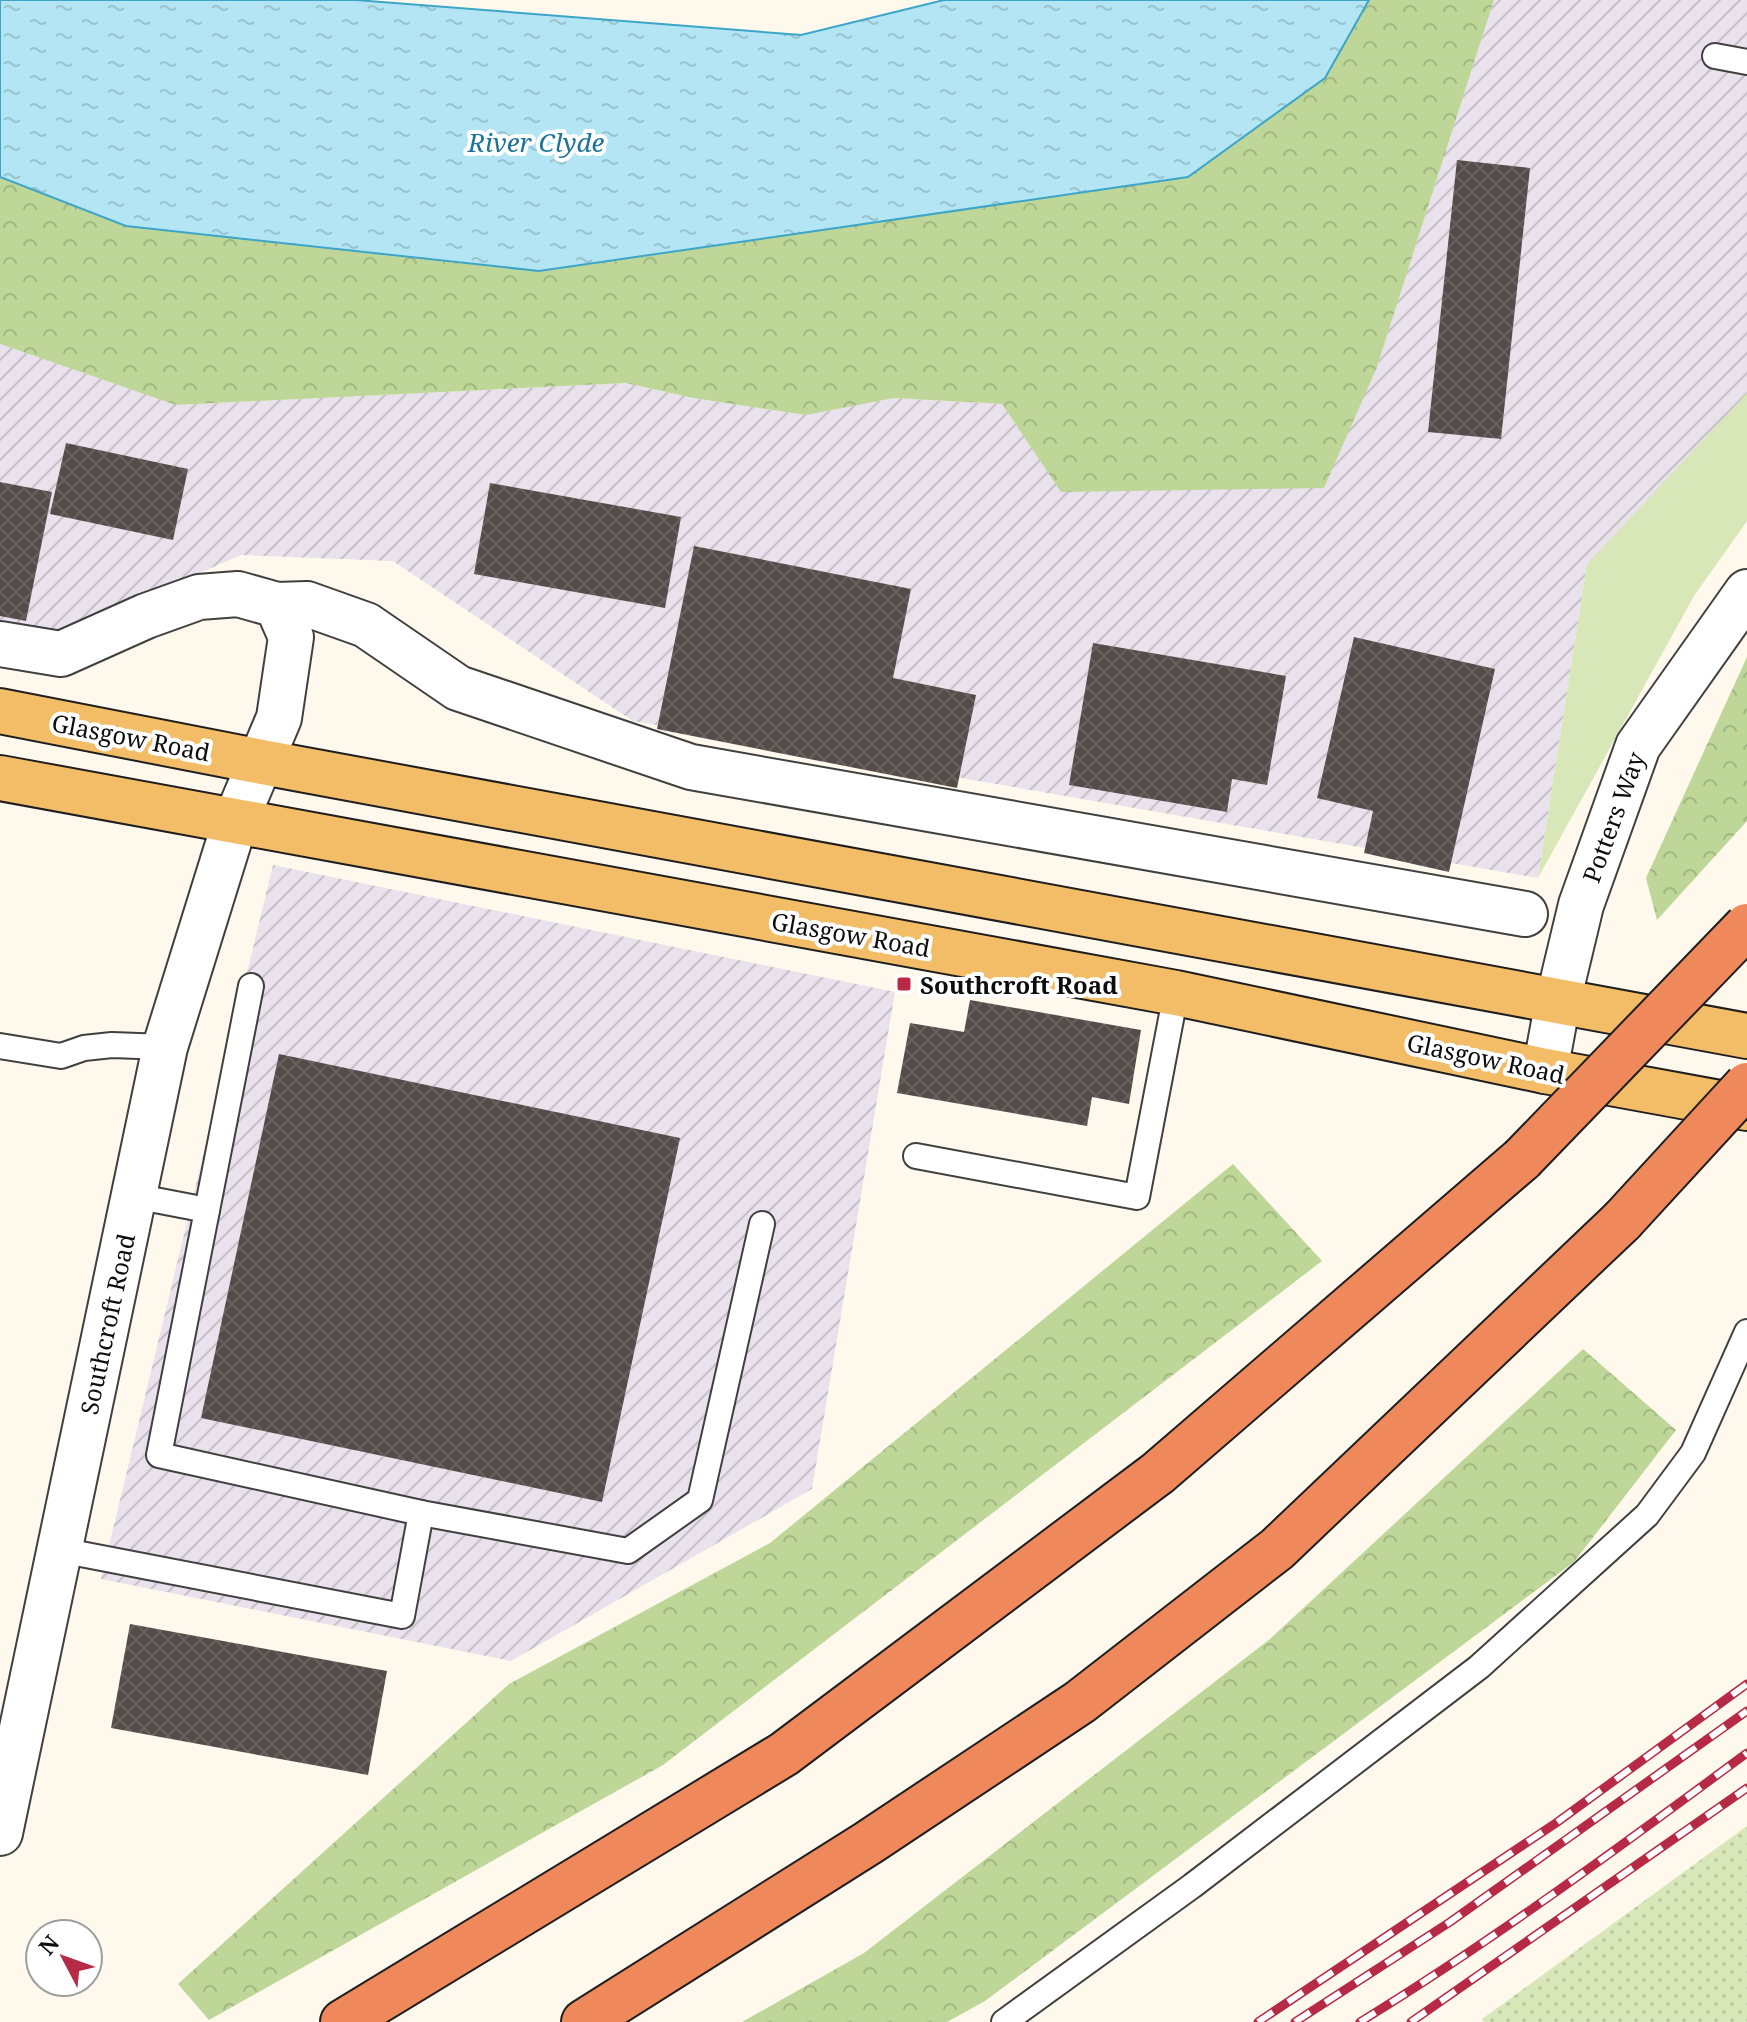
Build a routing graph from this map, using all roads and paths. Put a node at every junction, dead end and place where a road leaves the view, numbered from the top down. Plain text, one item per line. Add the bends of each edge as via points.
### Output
1 (1715, 56) dead end
2 (1747, 62) edge
3 (1747, 592) edge
4 (277, 605) junction
5 (0, 644) edge
6 (0, 711) edge
7 (262, 762) junction
8 (0, 778) edge
9 (235, 822) junction
10 (1525, 914) dead end
11 (1747, 926) edge
12 (251, 986) dead end
13 (1176, 993) junction
14 (1558, 1001) junction
15 (1747, 1036) edge
16 (0, 1046) edge
17 (165, 1047) junction
18 (1545, 1071) junction
19 (1747, 1085) edge
20 (1747, 1108) edge
21 (916, 1156) dead end
22 (134, 1196) junction
23 (207, 1210) junction
24 (762, 1224) dead end
25 (1747, 1332) edge
26 (421, 1513) junction
27 (60, 1550) junction
28 (0, 1833) edge
29 (343, 2022) edge
30 (584, 2022) edge
31 (1004, 2022) edge

1 - 2 lane
3 - 14 street, Potters Way via 1638,746 1581,905
4 - 5 street via 238,594 199,597 61,654
4 - 7 street via 291,637 279,718
4 - 10 street via 307,604 366,625 458,688 691,767
6 - 7 main road, Glasgow Road
7 - 9 street
7 - 14 main road, Glasgow Road
8 - 9 main road, Glasgow Road
9 - 13 main road, Glasgow Road
9 - 17 street, Southcroft Road
11 - 29 highway, bridge via 1522,1159 1158,1473 784,1754
12 - 23 lane
13 - 18 main road, Glasgow Road
13 - 21 lane via 1137,1197
14 - 15 main road, Glasgow Road
14 - 18 street, Potters Way
16 - 17 lane via 61,1056 112,1045
17 - 22 street, Southcroft Road
18 - 20 main road, Glasgow Road
19 - 30 highway, bridge via 1622,1221 1277,1549 1080,1702
22 - 23 lane
22 - 27 street, Southcroft Road
23 - 26 lane via 159,1455
24 - 26 lane via 700,1500 628,1551
25 - 31 lane via 1693,1453 1647,1515 1479,1667
26 - 27 lane via 402,1616
27 - 28 street, Southcroft Road

